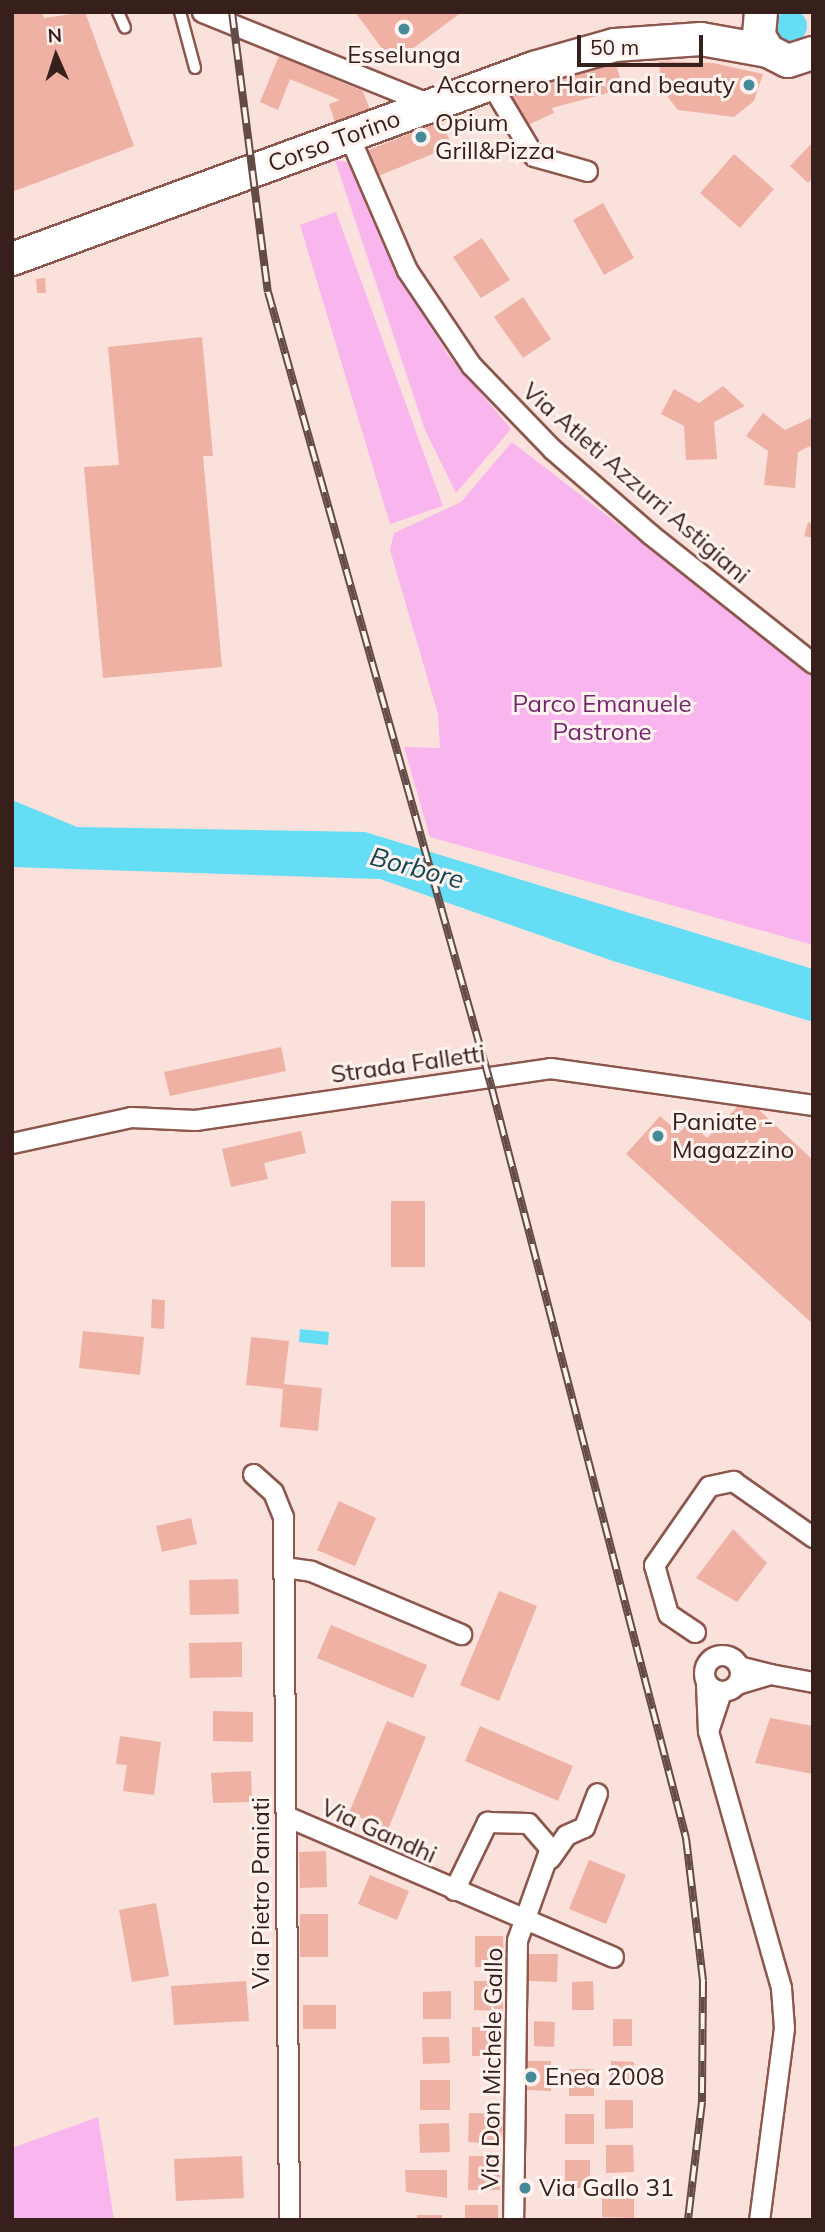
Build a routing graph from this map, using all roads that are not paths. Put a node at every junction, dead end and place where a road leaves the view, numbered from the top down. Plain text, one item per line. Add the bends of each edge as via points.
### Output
1 (118, 12) edge
2 (180, 12) edge
3 (202, 12) edge
4 (760, 15) edge
5 (125, 28) dead end
6 (701, 39) junction
7 (768, 51) junction
8 (809, 60) edge
9 (195, 68) dead end
10 (491, 84) junction
11 (432, 105) junction
12 (349, 136) junction
13 (587, 171) dead end
14 (12, 259) edge
15 (813, 663) edge
16 (813, 1105) edge
17 (12, 1143) edge
18 (253, 1474) dead end
19 (813, 1537) edge
20 (284, 1567) junction
21 (461, 1634) dead end
22 (722, 1674) junction
23 (813, 1682) edge
24 (597, 1793) dead end
25 (286, 1816) junction
26 (550, 1858) junction
27 (454, 1891) junction
28 (525, 1921) junction
29 (613, 1957) dead end
30 (289, 2220) edge
31 (513, 2220) edge
32 (759, 2220) edge

1 - 5 lane
2 - 9 lane
3 - 11 street
4 - 6 main road, Corso Torino
4 - 7 main road
6 - 7 main road, Corso Torino
6 - 10 main road, Corso Torino via 615,45
7 - 8 main road, Corso Torino
10 - 11 main road, Corso Torino
10 - 13 street via 534,156
11 - 12 main road, Corso Torino
12 - 14 main road, Corso Torino
12 - 15 street, Via Atleti Azzurri Astigiani via 407,270 471,365 601,492
16 - 17 street, Strada Falletti via 550,1068 195,1120 131,1117
18 - 20 street, Via Pietro Paniati via 273,1492 282,1517
19 - 22 street via 733,1481 709,1486 654,1565 668,1614 695,1632
20 - 21 street via 311,1571
20 - 25 street, Via Pietro Paniati
22 - 23 street via 769,1674
22 - 32 street via 708,1731 780,1988 784,2028
24 - 26 street via 584,1827 566,1835
25 - 27 street, Via Gandhi
25 - 30 street, Via Pietro Paniati
26 - 27 street, Via Gandhi via 545,1837 528,1823 486,1822
26 - 28 street
27 - 28 street, Via Gandhi
28 - 29 street, Via Gandhi
28 - 31 street, Via Don Michele Gallo via 517,1940

